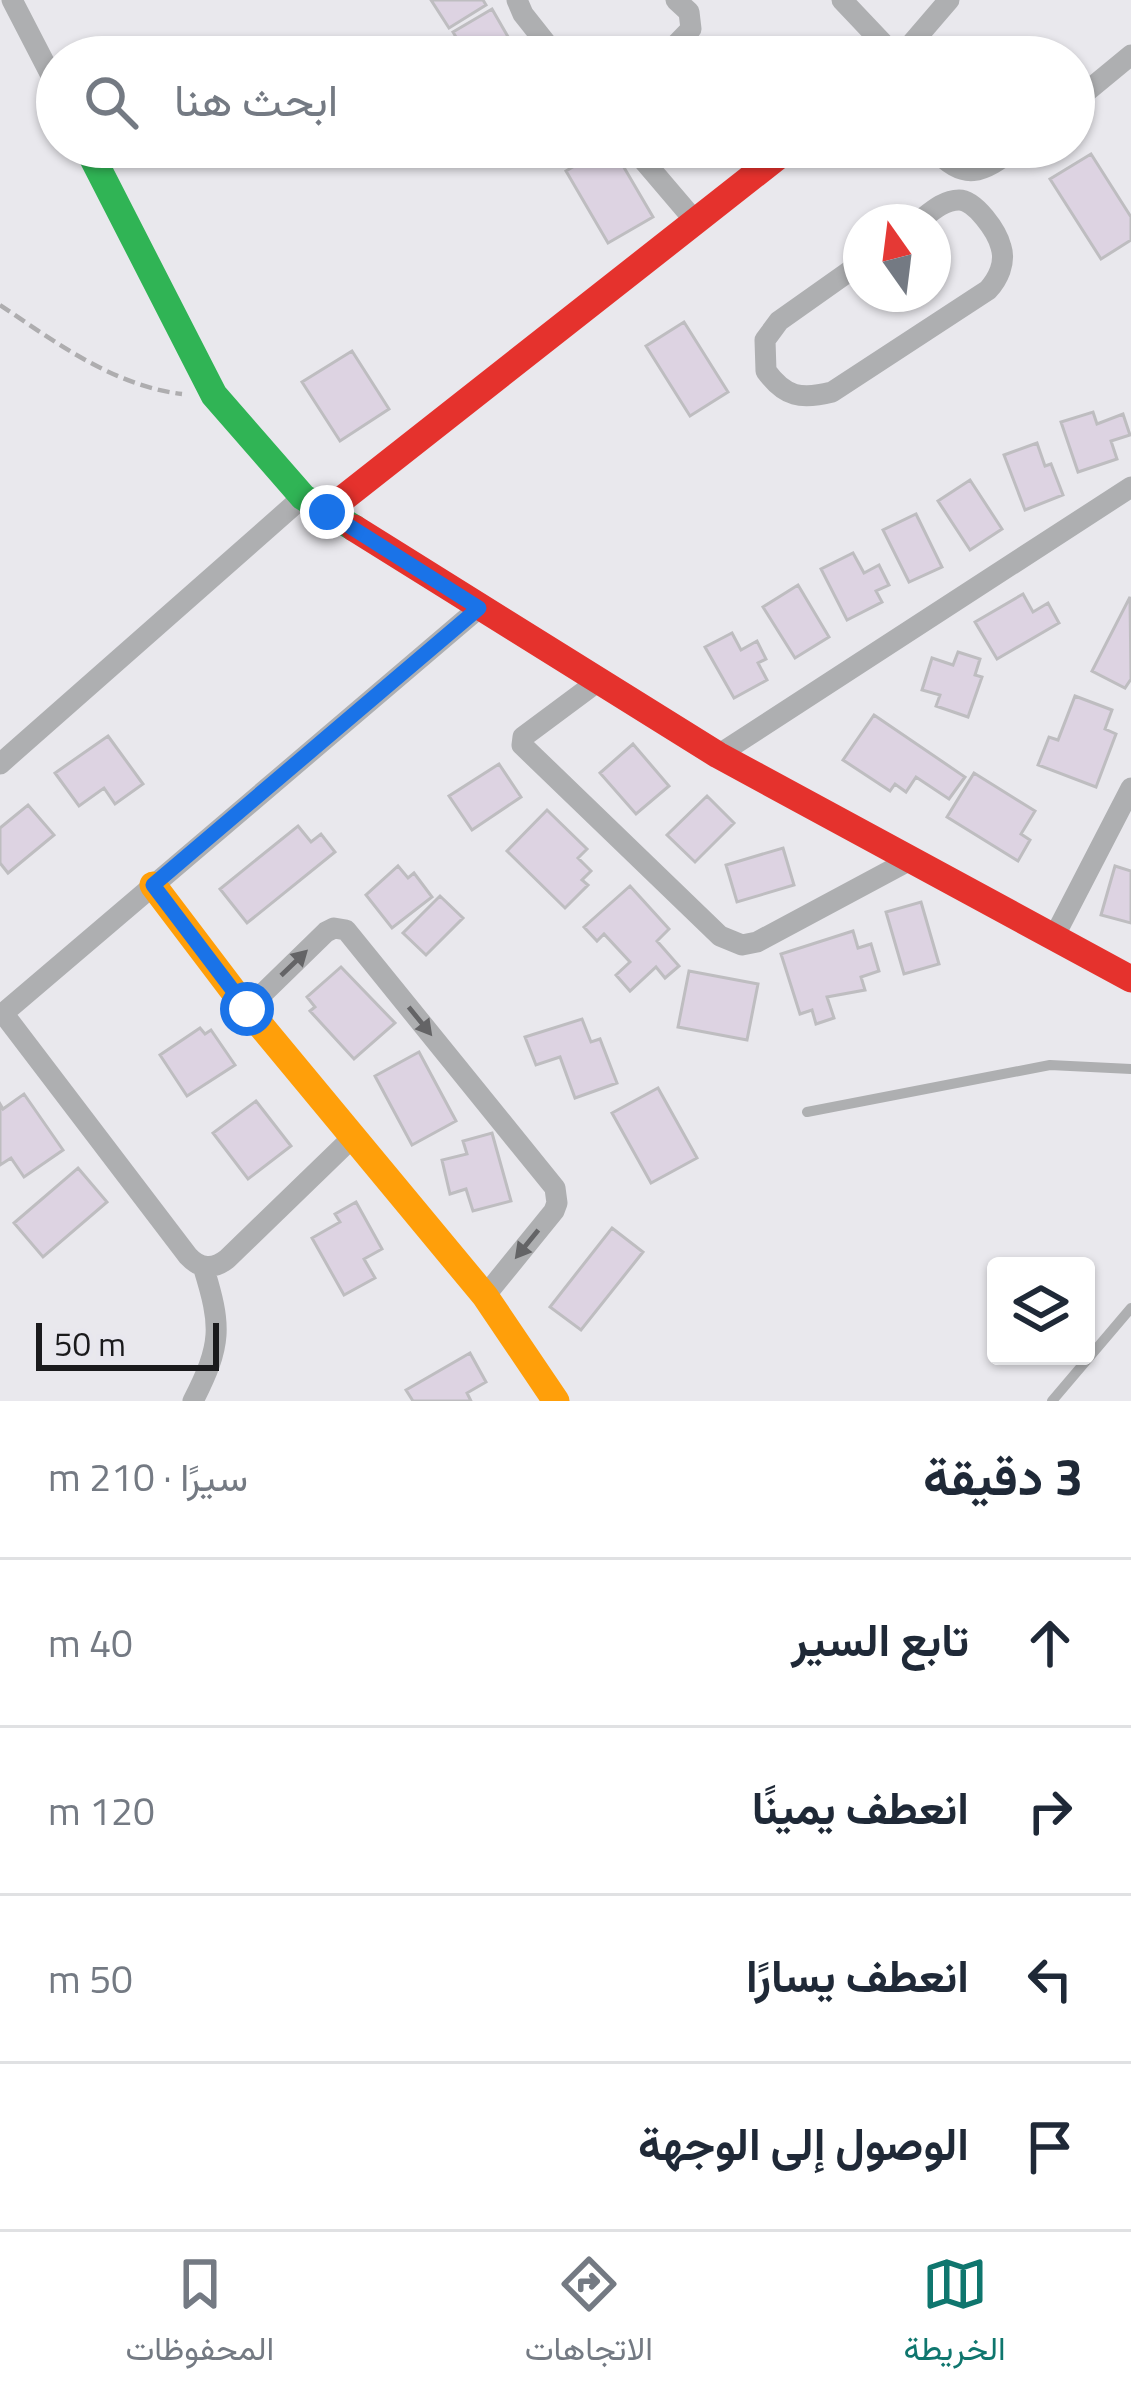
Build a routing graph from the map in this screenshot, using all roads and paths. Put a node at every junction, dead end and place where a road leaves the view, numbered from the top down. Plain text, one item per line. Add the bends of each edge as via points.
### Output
1 (12, 0) edge
2 (517, 0) edge
3 (676, 0) edge
4 (842, 0) edge
5 (950, 0) edge
6 (540, 36) edge
7 (684, 36) edge
8 (877, 36) edge
9 (917, 36) edge
10 (36, 47) edge
11 (1131, 55) edge
12 (1095, 85) edge
13 (98, 168) edge
14 (650, 168) edge
15 (763, 168) edge
16 (956, 168) edge
17 (979, 168) edge
18 (972, 172) junction
19 (962, 199) junction
20 (944, 204) edge
21 (695, 221) junction
22 (843, 275) edge
23 (0, 305) edge
24 (214, 395) junction
25 (1131, 487) edge
26 (315, 504) junction
27 (479, 608) junction
28 (597, 682) junction
29 (718, 755) junction
30 (0, 764) edge
31 (1131, 788) edge
32 (912, 859) junction
33 (153, 885) junction
34 (1054, 938) junction
35 (1131, 979) edge
36 (247, 1009) junction
37 (2, 1015) edge
38 (1131, 1069) edge
39 (807, 1112) dead end
40 (352, 1138) junction
41 (202, 1266) junction
42 (484, 1296) junction
43 (1131, 1308) edge
44 (193, 1401) edge
45 (556, 1401) edge
46 (1052, 1401) edge

1 - 10 street
2 - 6 street
3 - 7 street via 689,12
4 - 8 street
5 - 9 street
11 - 12 street
13 - 24 street
14 - 21 street
15 - 21 street
16 - 18 street
17 - 18 street
18 - 19 street
19 - 20 street
19 - 22 street via 974,204 1001,247 998,278 988,290 832,392 789,395 766,371 765,340
21 - 26 street
23 - 24 path via 126,380
24 - 26 street
25 - 29 street
26 - 27 street
26 - 30 street
27 - 28 street
27 - 33 street
28 - 29 street
28 - 32 street via 522,745 720,936 757,942
29 - 32 street
31 - 34 street
32 - 34 street
33 - 36 street
33 - 37 street
34 - 35 street
36 - 40 street
36 -> 42 street via 326,932 346,930 555,1188 554,1211
37 - 41 street
38 - 39 lane via 1050,1065
40 - 41 street via 227,1259
40 - 42 street
41 - 44 street via 218,1327
42 - 45 street
43 - 46 lane

